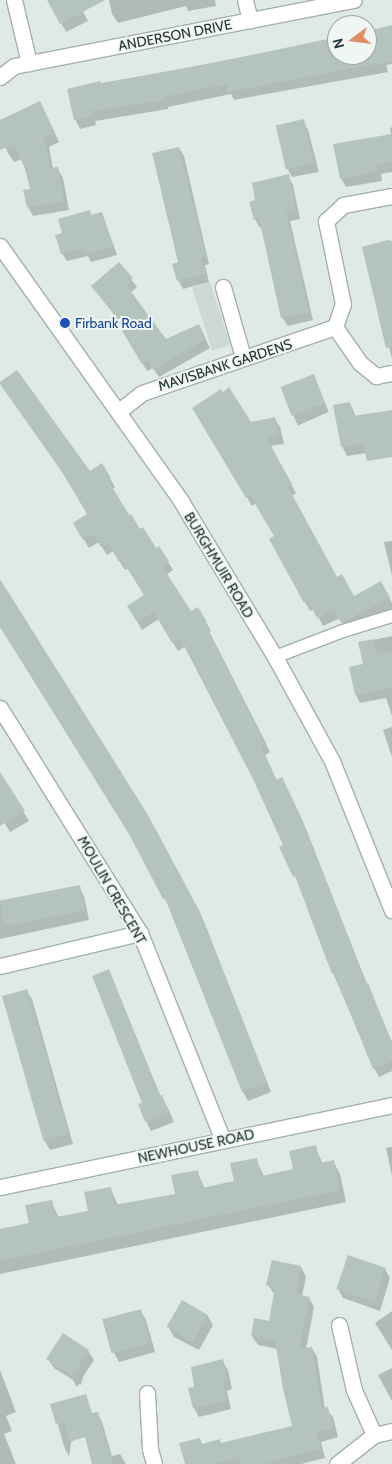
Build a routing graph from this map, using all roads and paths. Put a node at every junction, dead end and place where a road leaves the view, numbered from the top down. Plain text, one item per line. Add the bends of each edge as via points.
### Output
1 (14, 0) edge
2 (246, 0) edge
3 (354, 0) edge
4 (250, 20) junction
5 (29, 63) junction
6 (0, 77) edge
7 (392, 196) edge
8 (0, 246) edge
9 (223, 287) dead end
10 (335, 327) junction
11 (243, 357) junction
12 (392, 373) edge
13 (119, 411) junction
14 (392, 616) edge
15 (275, 657) junction
16 (0, 708) edge
17 (392, 910) edge
18 (140, 933) junction
19 (0, 966) edge
20 (392, 1105) edge
21 (223, 1140) junction
22 (0, 1187) edge
23 (339, 1325) dead end
24 (147, 1393) dead end
25 (392, 1431) edge
26 (374, 1435) junction
27 (154, 1464) edge
28 (337, 1464) edge

1 - 5 street
2 - 4 street
3 - 4 street, ANDERSON DRIVE
4 - 5 street, ANDERSON DRIVE
5 - 6 street, ANDERSON DRIVE via 14,66
7 - 10 street via 343,205 326,221 343,304
8 - 13 street, BURGHMUIR ROAD
9 - 11 street
10 - 11 street, MAVISBANK GARDENS
10 - 12 street via 360,363 376,376
11 - 13 street, MAVISBANK GARDENS via 142,393
13 - 15 street, BURGHMUIR ROAD via 182,501
14 - 15 lane
15 - 17 street, BURGHMUIR ROAD via 332,761
16 - 18 street, MOULIN CRESCENT
18 - 19 street
18 - 21 street, MOULIN CRESCENT
20 - 21 street, NEWHOUSE ROAD
21 - 22 street, NEWHOUSE ROAD
23 - 26 street via 354,1390
24 - 27 street via 150,1449
25 - 26 street
26 - 28 street

